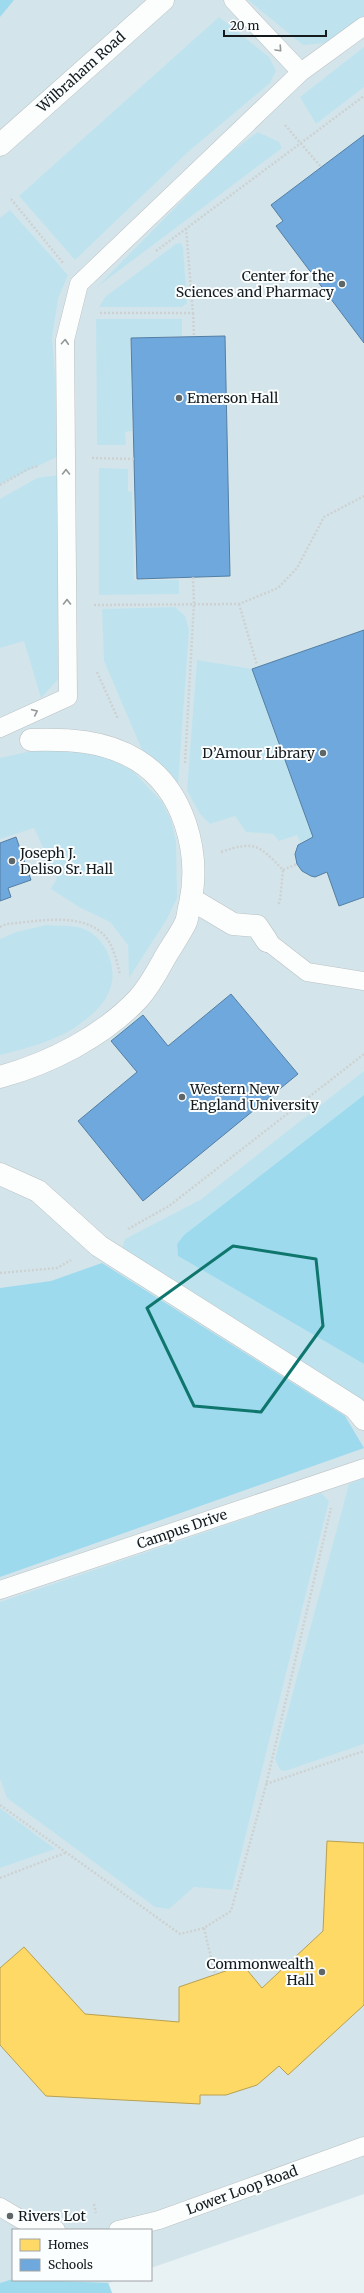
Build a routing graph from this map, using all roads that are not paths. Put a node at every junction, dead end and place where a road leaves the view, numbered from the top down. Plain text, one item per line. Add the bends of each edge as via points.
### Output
1 (163, 0) edge
2 (233, 0) edge
3 (364, 26) edge
4 (301, 72) junction
5 (0, 145) edge
6 (0, 728) edge
7 (31, 740) dead end
8 (191, 899) junction
9 (267, 941) joint
10 (364, 981) edge
11 (0, 1077) edge
12 (0, 1174) edge
13 (364, 1419) edge
14 (364, 1468) edge
15 (0, 1590) edge
16 (364, 2146) edge
17 (0, 2207) edge
18 (53, 2229) edge
19 (122, 2229) edge

1 - 5 street, Wilbraham Road
2 -> 4 lane
3 - 4 lane
6 -> 4 lane via 68,697 65,340 79,284
7 - 8 street via 69,739 93,743 116,750 152,771 176,800 184,819 193,858
8 - 9 street via 233,924 257,926
8 - 11 street via 186,921 153,979 139,998 76,1046 41,1063
9 - 10 lane via 308,972
12 - 13 street via 38,1191 99,1246 355,1408
14 - 15 lane, Campus Drive
16 - 19 lane, Lower Loop Road via 170,2216
17 - 18 lane via 22,2220

